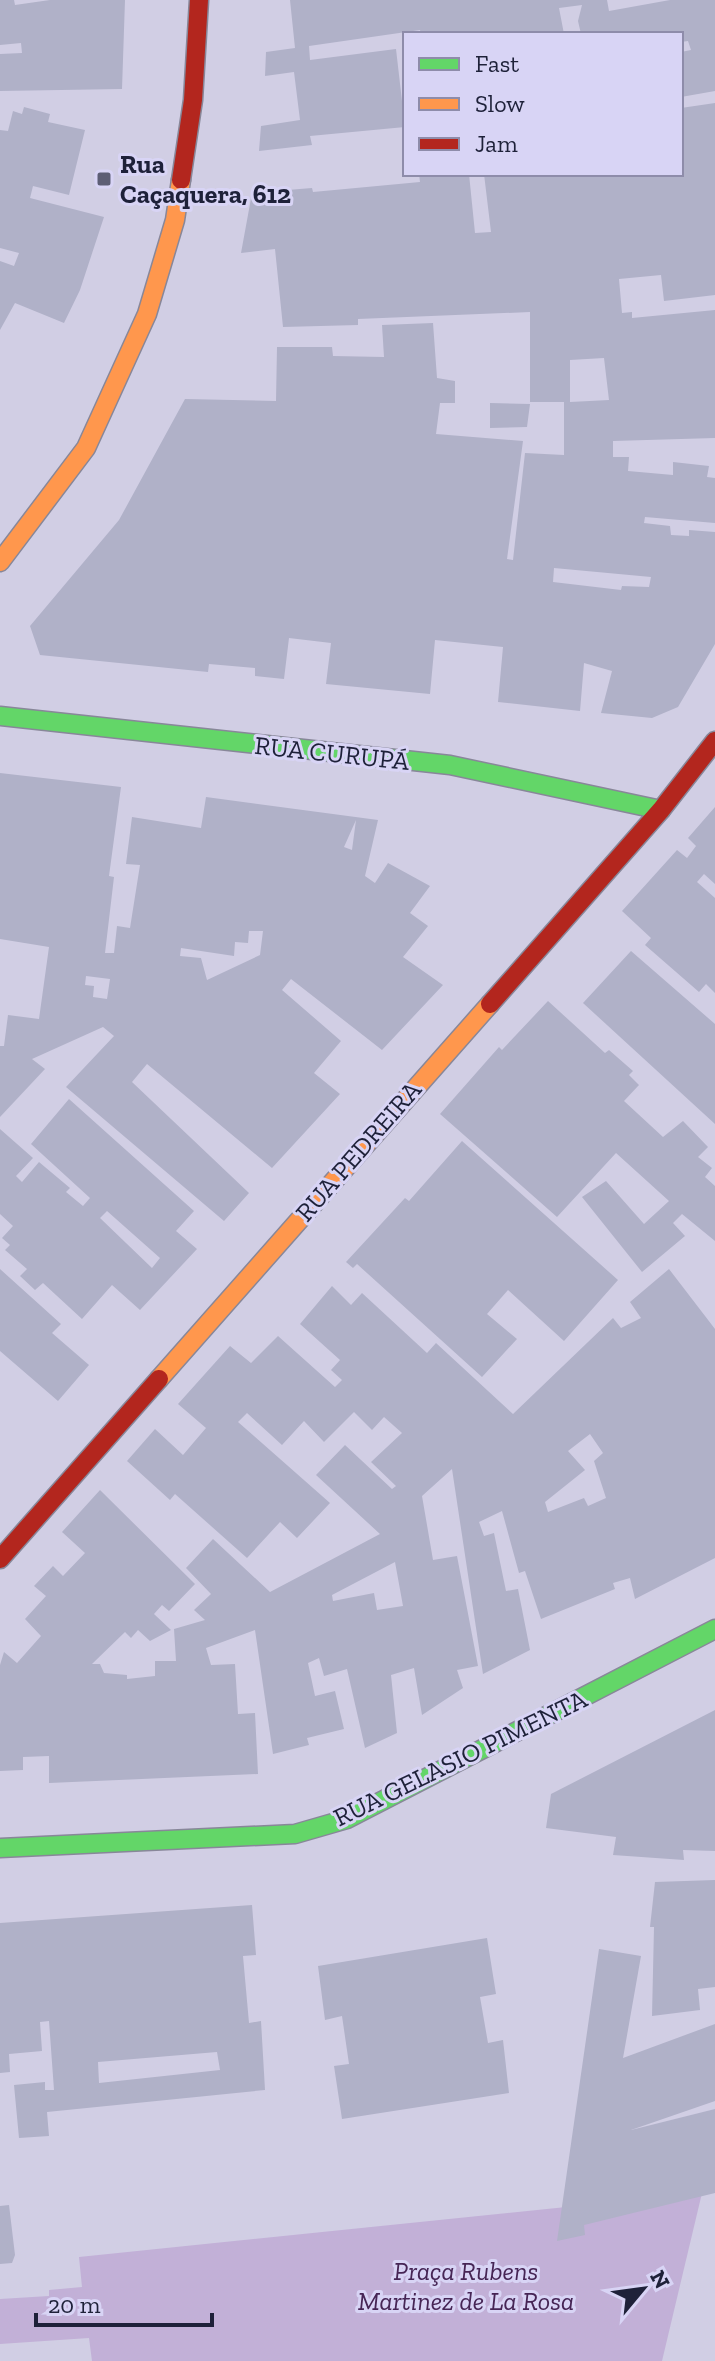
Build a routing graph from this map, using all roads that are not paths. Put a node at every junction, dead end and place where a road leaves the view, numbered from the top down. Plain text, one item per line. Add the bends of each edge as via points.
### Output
1 (199, 0) edge
2 (0, 562) edge
3 (0, 716) edge
4 (715, 741) edge
5 (661, 810) junction
6 (0, 1559) edge
7 (715, 1629) edge
8 (0, 1848) edge

1 - 2 street via 193,100 175,220 147,314 86,448
3 - 5 street, RUA CURUPÁ via 450,765
4 - 5 street, RUA PEDREIRA
5 - 6 street, RUA PEDREIRA
7 - 8 street, RUA GELASIO PIMENTA via 347,1819 295,1834

